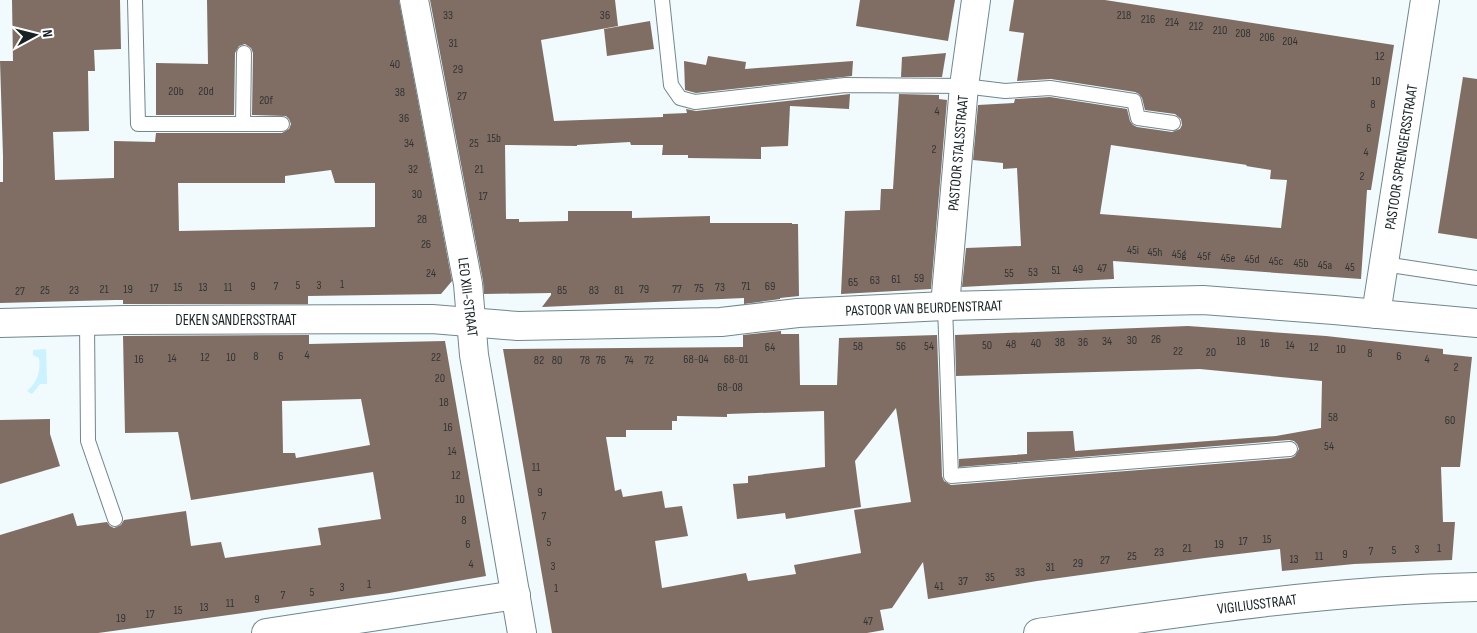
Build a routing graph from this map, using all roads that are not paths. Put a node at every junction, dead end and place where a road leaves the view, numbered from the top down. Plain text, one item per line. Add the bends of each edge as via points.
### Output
1 (135, 0) edge
2 (414, 0) edge
3 (662, 0) edge
4 (976, 0) edge
5 (1425, 0) edge
6 (244, 53) dead end
7 (964, 86) junction
8 (1173, 123) dead end
9 (244, 124) junction
10 (282, 124) dead end
11 (1384, 264) junction
12 (1477, 278) edge
13 (946, 306) junction
14 (1376, 314) junction
15 (87, 321) junction
16 (472, 321) junction
17 (0, 323) edge
18 (1477, 323) edge
19 (1290, 449) dead end
20 (115, 519) dead end
21 (1477, 587) edge
22 (516, 595) junction
23 (266, 633) edge
24 (522, 633) edge
25 (1038, 633) edge

1 - 9 lane via 138,124
2 - 16 street, LEO XIII-STRAAT
3 - 7 lane via 671,84 680,98 695,102 846,85
4 - 7 street, PASTOOR STALSSTRAAT
5 - 11 street, PASTOOR SPRENGERSSTRAAT
6 - 9 lane
7 - 8 lane via 1005,92 1050,88 1134,101 1138,118
7 - 13 street, PASTOOR STALSSTRAAT
9 - 10 lane
11 - 12 lane
11 - 14 street, PASTOOR SPRENGERSSTRAAT
13 - 14 street, PASTOOR VAN BEURDENSTRAAT via 1203,300
13 - 16 street, PASTOOR VAN BEURDENSTRAAT via 798,313 721,322 518,326
13 - 19 lane via 951,476
14 - 18 street, PASTOOR VAN BEURDENSTRAAT
15 - 16 street, DEKEN SANDERSSTRAAT
15 - 17 street, DEKEN SANDERSSTRAAT
15 - 20 lane via 88,441
16 - 22 street, LEO XIII-STRAAT via 474,355
21 - 25 street, VIGILIUSSTRAAT via 1312,597
22 - 23 street
22 - 24 street

